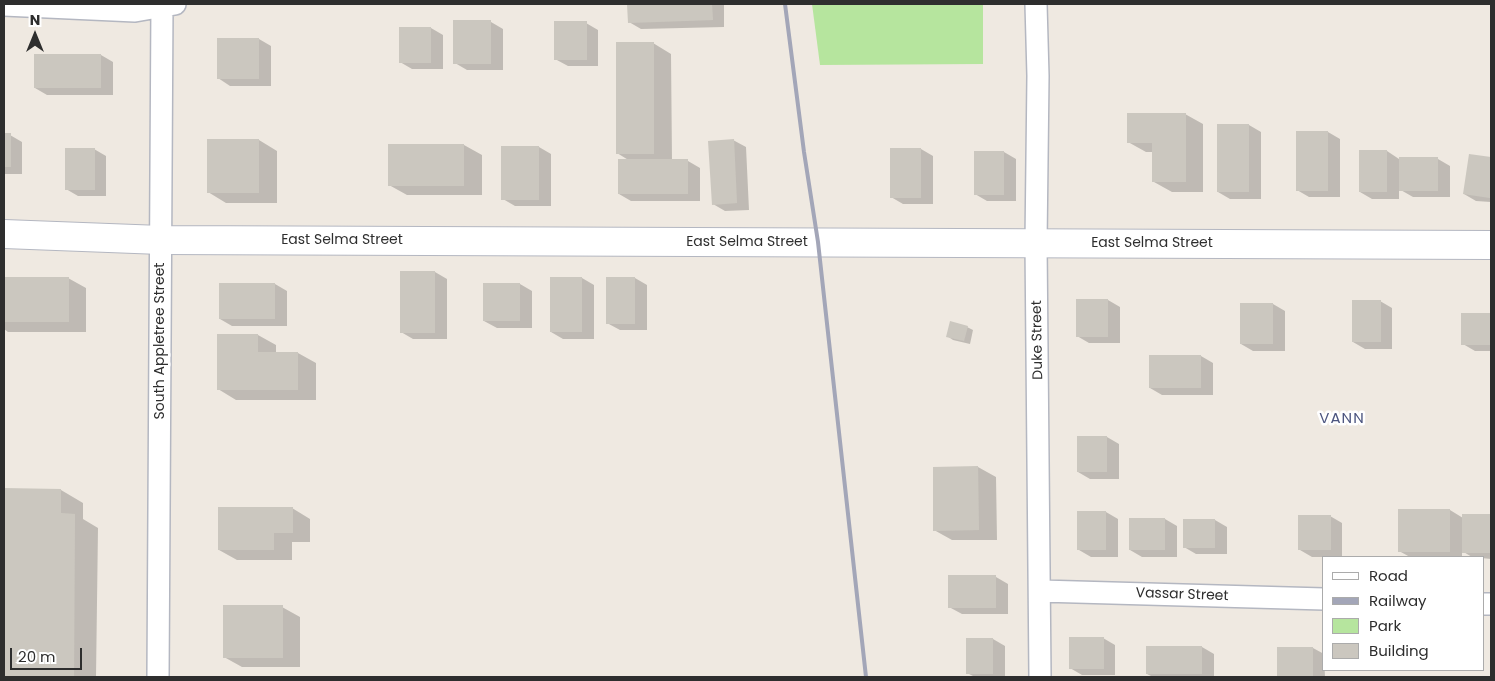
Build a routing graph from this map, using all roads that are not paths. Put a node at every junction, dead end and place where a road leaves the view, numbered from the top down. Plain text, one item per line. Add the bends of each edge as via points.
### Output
1 (1036, 4) edge
2 (4, 5) edge
3 (166, 5) edge
4 (4, 234) edge
5 (161, 240) junction
6 (1036, 243) junction
7 (1491, 245) edge
8 (1041, 591) junction
9 (1322, 599) edge
10 (158, 677) edge
11 (1040, 677) edge

1 - 6 street, Duke Street
2 - 3 street via 135,12
3 - 5 street, South Appletree Street
4 - 5 street, East Selma Street
5 - 6 street, East Selma Street
5 - 10 street, South Appletree Street
6 - 7 street, East Selma Street
6 - 8 street, Duke Street
8 - 9 street, Vassar Street
8 - 11 street, Duke Street

